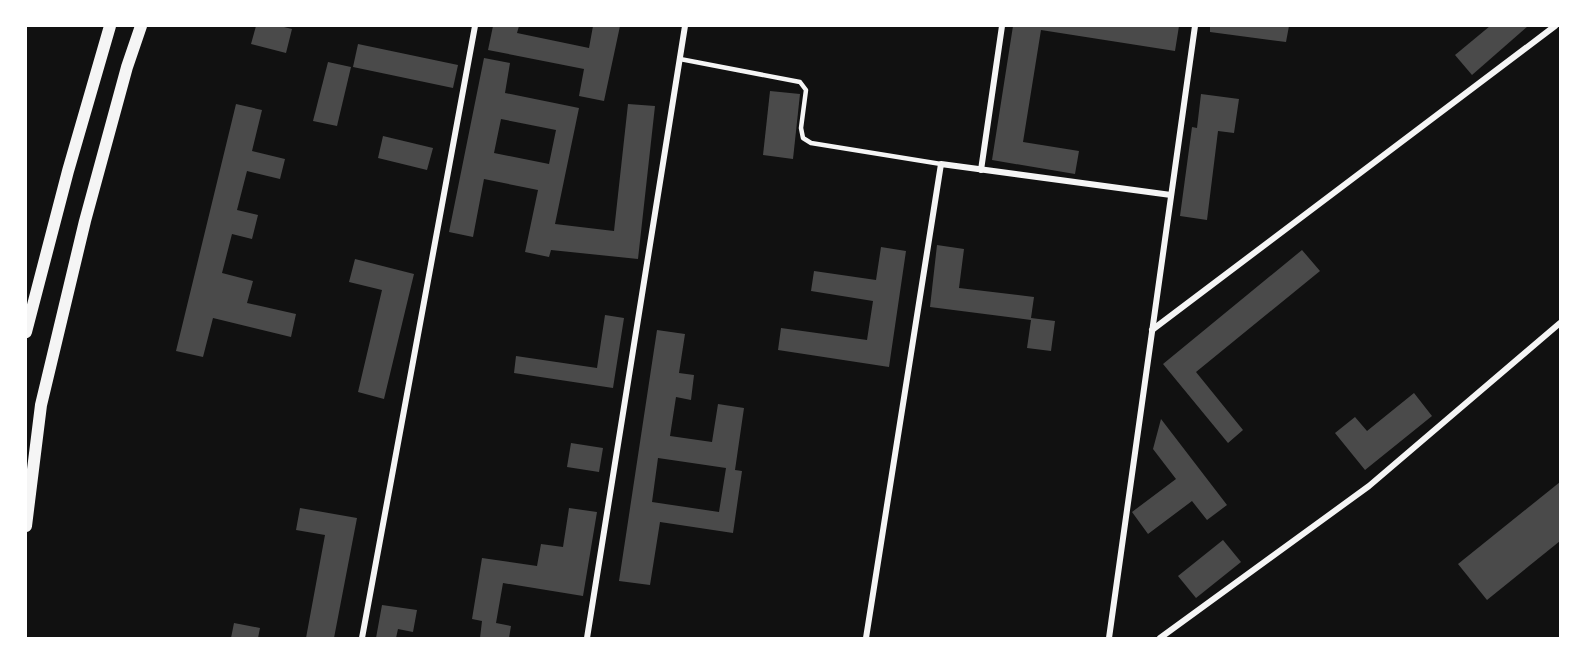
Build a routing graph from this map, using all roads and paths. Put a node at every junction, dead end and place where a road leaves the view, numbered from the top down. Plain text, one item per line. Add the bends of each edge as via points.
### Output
1 (110, 26) edge
2 (141, 26) edge
3 (475, 26) edge
4 (685, 26) edge
5 (1002, 26) edge
6 (1195, 26) edge
7 (1555, 26) edge
8 (680, 59) junction
9 (941, 164) junction
10 (981, 170) junction
11 (1171, 195) junction
12 (1560, 323) edge
13 (1152, 330) junction
14 (26, 332) edge
15 (26, 526) edge
16 (362, 639) edge
17 (587, 639) edge
18 (866, 639) edge
19 (1109, 639) edge
20 (1160, 639) edge

1 - 14 main road
2 - 15 main road via 85,221 41,405
3 - 16 street
4 - 8 street
5 - 10 street
6 - 11 street
7 - 13 street
8 - 9 lane via 800,82 806,90 801,128 803,138 811,143
8 - 17 street
9 - 10 street
9 - 18 street
10 - 11 street
11 - 13 street
12 - 20 street via 1369,486
13 - 19 street

